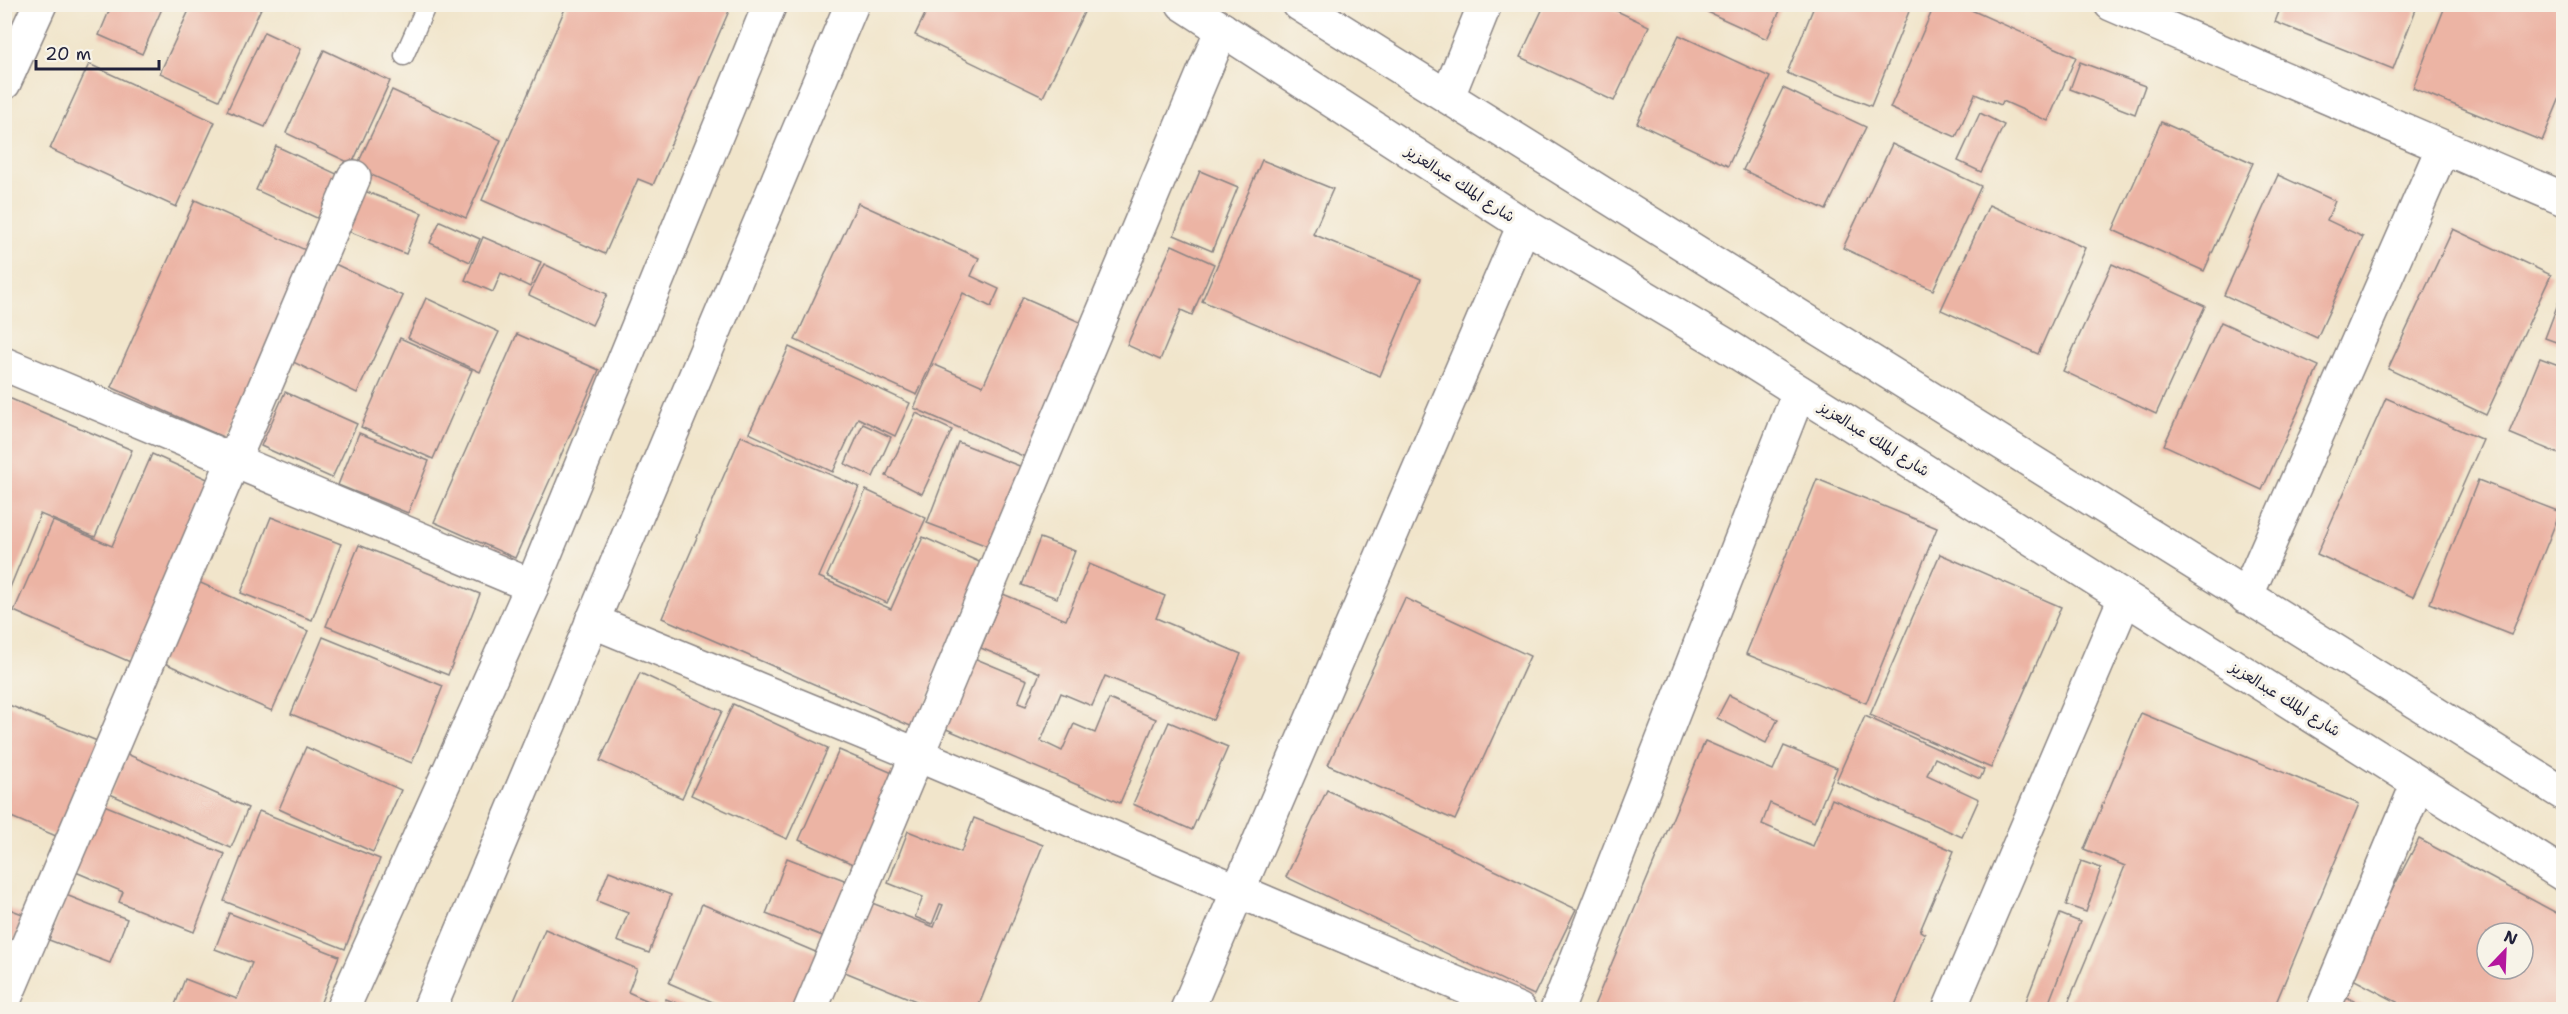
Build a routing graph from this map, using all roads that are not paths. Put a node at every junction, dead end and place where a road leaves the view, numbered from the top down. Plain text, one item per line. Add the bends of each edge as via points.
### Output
1 (40, 4) edge
2 (427, 4) edge
3 (770, 4) edge
4 (852, 4) edge
5 (1183, 4) edge
6 (1299, 4) edge
7 (1485, 4) edge
8 (2111, 4) edge
9 (1222, 29) junction
10 (404, 56) dead end
11 (4, 82) edge
12 (1448, 96) junction
13 (2443, 147) junction
14 (354, 177) dead end
15 (2564, 199) edge
16 (1524, 225) junction
17 (4, 364) edge
18 (1799, 392) junction
19 (234, 461) junction
20 (532, 586) junction
21 (2247, 597) junction
22 (2126, 598) junction
23 (592, 621) junction
24 (918, 755) junction
25 (2418, 783) junction
26 (2564, 794) edge
27 (2564, 875) edge
28 (1238, 890) junction
29 (4, 1001) edge
30 (342, 1010) edge
31 (429, 1010) edge
32 (810, 1010) edge
33 (1187, 1010) edge
34 (1519, 1010) edge
35 (1557, 1010) edge
36 (1949, 1010) edge
37 (2324, 1010) edge

1 - 11 street
2 - 10 lane
3 - 20 street
4 - 23 street
5 - 9 street, شارع الملك عبدالعزيز
6 - 12 street
7 - 12 street
8 - 13 street
9 - 16 street, شارع الملك عبدالعزيز
9 - 24 street
12 - 21 street
13 - 15 street
13 - 21 street
14 - 19 street
16 - 18 street, شارع الملك عبدالعزيز
16 - 28 street
17 - 19 street
18 - 22 street, شارع الملك عبدالعزيز
18 - 35 street
19 - 20 street
19 - 29 street
20 - 30 street
21 - 26 street
22 - 25 street, شارع الملك عبدالعزيز
22 - 36 street
23 - 24 street
23 - 31 street
24 - 28 street
24 - 32 street
25 - 27 street, شارع الملك عبدالعزيز
25 - 37 street
28 - 33 street
28 - 34 street

